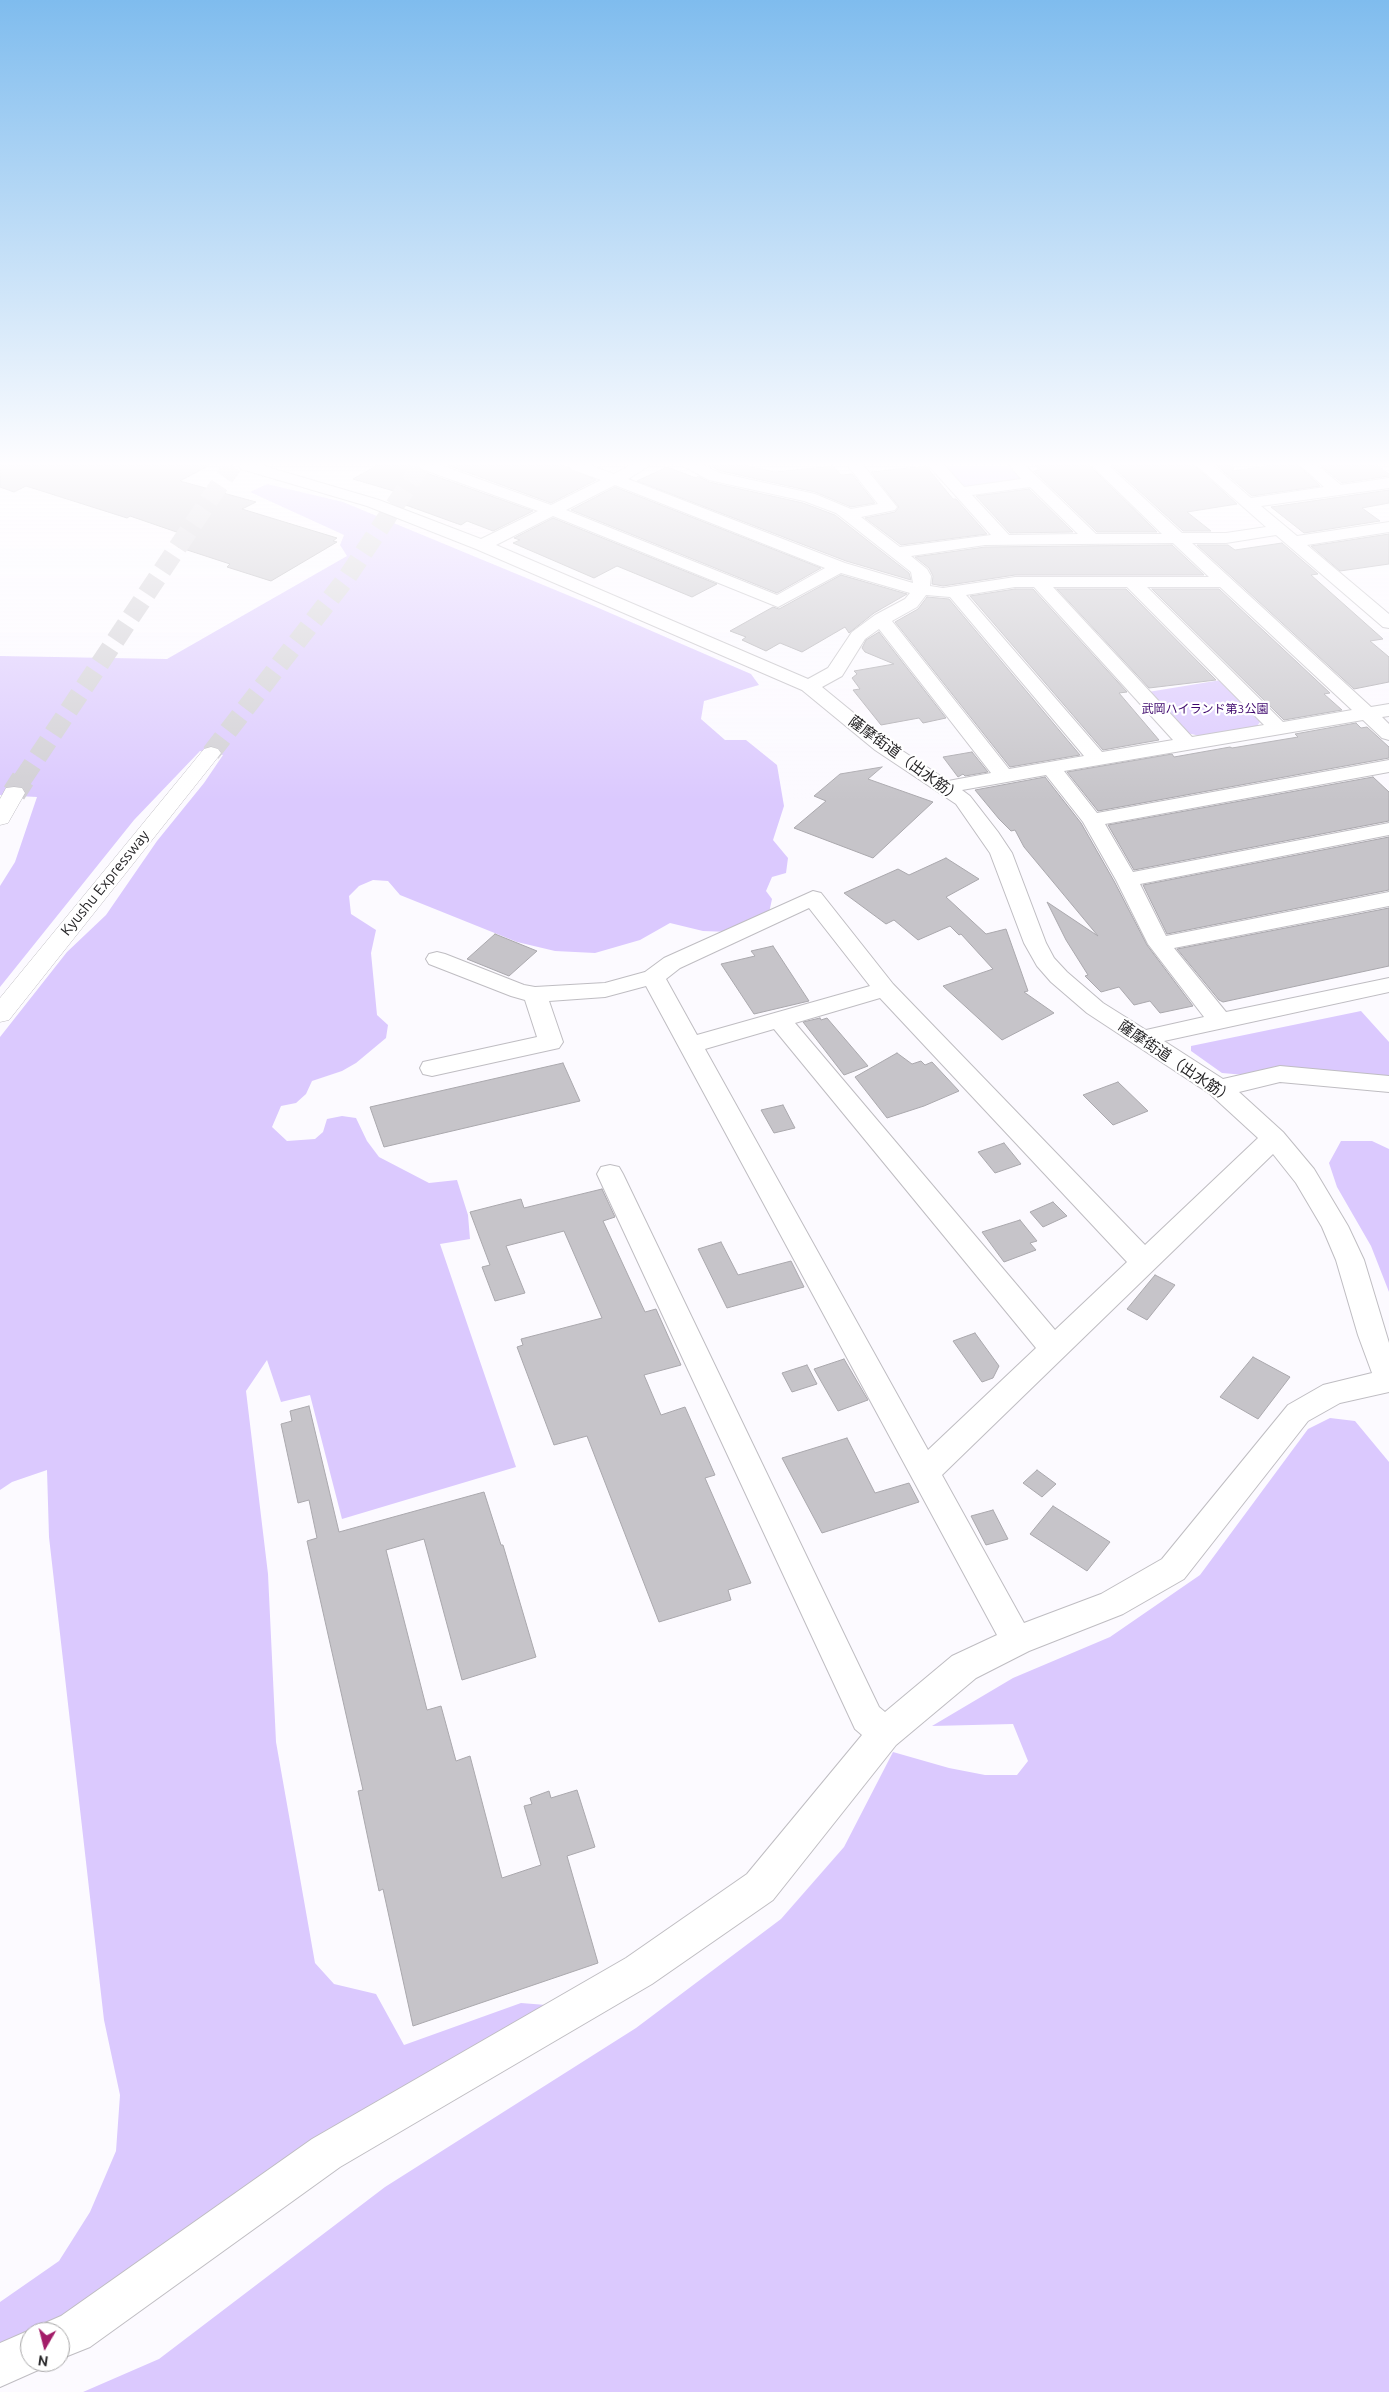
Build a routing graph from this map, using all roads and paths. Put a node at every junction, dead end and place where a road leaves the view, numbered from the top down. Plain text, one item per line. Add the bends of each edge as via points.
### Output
1 (558, 578) edge
2 (719, 578) edge
3 (820, 578) edge
4 (874, 578) edge
5 (921, 578) edge
6 (1219, 578) edge
7 (1335, 578) edge
8 (1131, 581) junction
9 (1039, 582) junction
10 (1224, 582) junction
11 (921, 590) junction
12 (954, 591) junction
13 (881, 619) junction
14 (1389, 623) edge
15 (809, 686) junction
16 (1389, 710) edge
17 (1367, 714) junction
18 (1279, 729) junction
19 (1389, 734) edge
20 (1188, 744) junction
21 (211, 753) tunnel mouth
22 (1097, 759) junction
23 (1389, 766) edge
24 (1050, 767) junction
25 (1004, 776) junction
26 (946, 788) junction
27 (14, 793) tunnel mouth
28 (0, 818) edge
29 (1092, 820) junction
30 (1389, 829) edge
31 (1127, 880) junction
32 (1389, 899) edge
33 (1159, 944) junction
34 (437, 960) dead end
35 (653, 977) junction
36 (1389, 986) edge
37 (885, 989) junction
38 (535, 994) junction
39 (0, 1014) edge
40 (780, 1021) junction
41 (1220, 1021) junction
42 (1143, 1038) junction
43 (692, 1045) junction
44 (432, 1068) dead end
45 (1389, 1084) edge
46 (1219, 1088) junction
47 (1274, 1138) junction
48 (610, 1174) dead end
49 (1144, 1262) junction
50 (1054, 1349) junction
51 (1389, 1381) edge
52 (925, 1472) junction
53 (1017, 1641) junction
54 (884, 1734) junction
55 (70, 2334) edge
56 (20, 2356) edge
57 (0, 2365) edge

1 - 15 street, 薩摩街道（出水筋）
2 - 3 street via 778,602
4 - 11 street
5 - 11 street
6 - 10 street
7 - 14 street
8 - 9 street
8 - 10 street
8 - 18 street
9 - 12 street via 1014,582
9 - 20 street
10 - 17 street
11 - 12 street
11 - 13 street via 911,603
12 - 22 street
13 - 15 street via 858,636 835,672
13 - 25 street
15 - 26 street, 薩摩街道（出水筋） via 882,746
16 - 17 street
17 - 18 street
17 - 19 street
18 - 20 street
20 - 22 street
21 - 39 highway, Kyushu Expressway
22 - 24 street
23 - 29 street
24 - 25 street
24 - 29 street
25 - 26 street
26 - 42 street, 薩摩街道（出水筋） via 963,800 1001,853 1034,943 1045,961 1072,990
27 - 28 highway
29 - 31 street
30 - 31 street
31 - 33 street
32 - 33 street
33 - 41 street
34 - 38 street
35 - 37 street via 672,963 813,898
35 - 38 street via 605,990
35 - 43 street
36 - 41 street
37 - 40 street
37 - 49 street
38 - 44 street via 550,1042
40 - 43 street
40 - 50 street
41 - 42 street
42 - 46 street, 薩摩街道（出水筋）
43 - 52 street
45 - 46 street via 1280,1074
46 - 47 street, 薩摩街道（出水筋）
47 - 49 street
47 - 51 street, 薩摩街道（出水筋） via 1305,1176 1335,1226 1350,1260
48 - 54 street via 867,1718
49 - 50 street
50 - 52 street
51 - 53 street via 1333,1393 1298,1413 1173,1569 1112,1604
52 - 53 street
53 - 54 street via 964,1668
54 - 55 street via 760,1887 639,1971 326,2153
56 - 57 street

